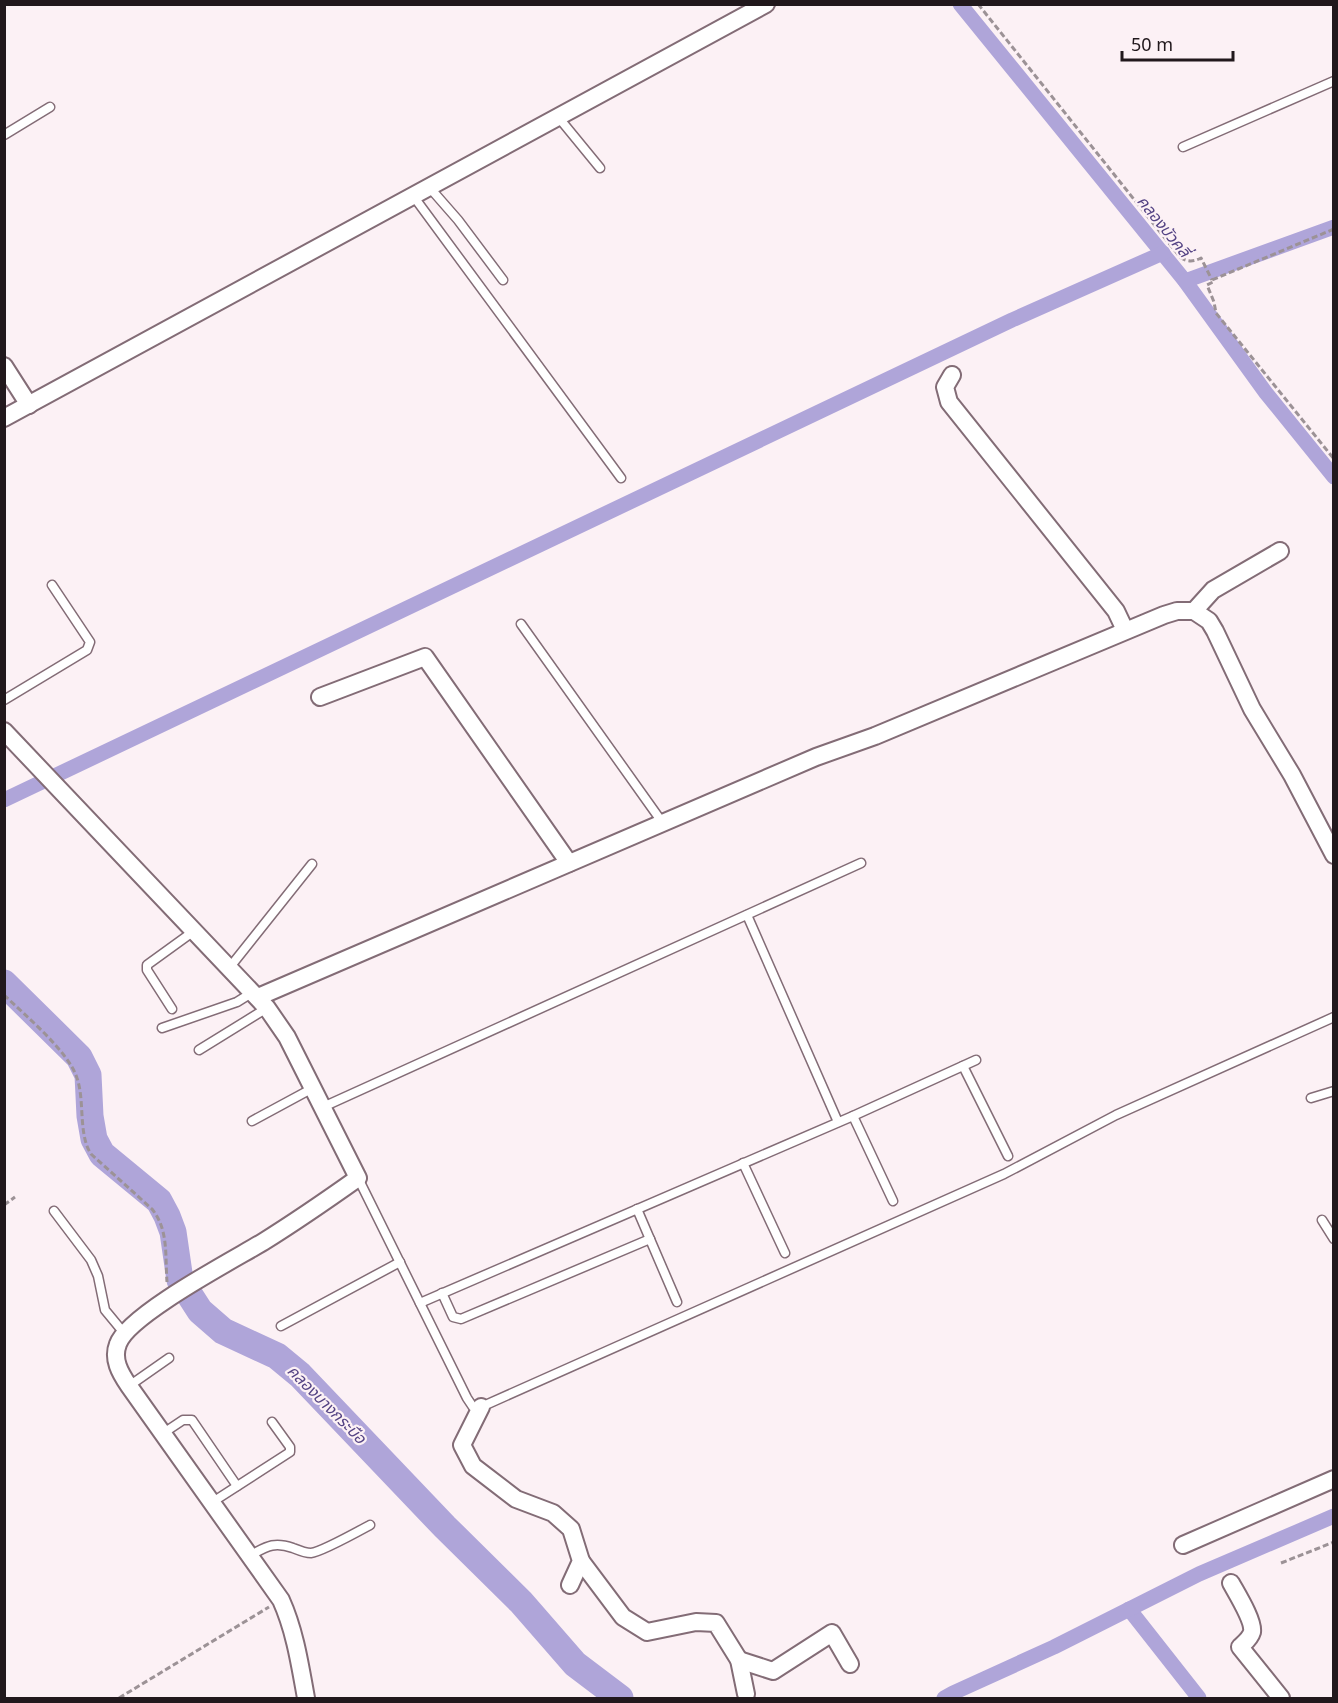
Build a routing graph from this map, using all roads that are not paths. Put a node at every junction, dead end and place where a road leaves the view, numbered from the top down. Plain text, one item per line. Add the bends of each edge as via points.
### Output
1 (766, 4) edge
2 (1334, 81) edge
3 (50, 107) dead end
4 (559, 118) junction
5 (4, 135) edge
6 (1183, 147) dead end
7 (600, 168) dead end
8 (430, 188) junction
9 (414, 197) junction
10 (502, 280) dead end
11 (4, 366) edge
12 (952, 375) dead end
13 (28, 405) junction
14 (4, 418) edge
15 (621, 478) dead end
16 (1280, 550) dead end
17 (52, 585) dead end
18 (1194, 611) junction
19 (521, 624) dead end
20 (1125, 630) junction
21 (320, 696) dead end
22 (4, 700) edge
23 (4, 731) edge
24 (662, 822) junction
25 (1334, 855) edge
26 (569, 863) junction
27 (861, 863) dead end
28 (312, 864) dead end
29 (747, 915) junction
30 (195, 931) junction
31 (230, 968) junction
32 (259, 999) junction
33 (172, 1009) dead end
34 (1334, 1017) edge
35 (162, 1028) dead end
36 (199, 1050) dead end
37 (976, 1060) dead end
38 (963, 1066) junction
39 (313, 1088) junction
40 (1334, 1091) edge
41 (1311, 1098) dead end
42 (323, 1107) junction
43 (853, 1116) junction
44 (252, 1121) dead end
45 (838, 1122) junction
46 (1008, 1156) dead end
47 (743, 1163) junction
48 (358, 1178) junction
49 (893, 1201) dead end
50 (637, 1209) junction
51 (54, 1211) dead end
52 (1322, 1220) dead end
53 (650, 1239) junction
54 (1334, 1239) edge
55 (785, 1252) dead end
56 (400, 1262) junction
57 (442, 1293) junction
58 (677, 1302) dead end
59 (420, 1303) junction
60 (281, 1326) dead end
61 (124, 1333) junction
62 (170, 1358) dead end
63 (129, 1386) junction
64 (481, 1407) junction
65 (272, 1422) dead end
66 (162, 1434) junction
67 (1334, 1479) edge
68 (237, 1486) junction
69 (211, 1503) junction
70 (370, 1525) dead end
71 (1183, 1545) dead end
72 (249, 1556) junction
73 (580, 1561) junction
74 (1231, 1583) dead end
75 (570, 1584) dead end
76 (739, 1660) junction
77 (850, 1664) dead end
78 (746, 1694) dead end
79 (306, 1698) edge
80 (1281, 1698) edge

1 - 4 street
2 - 6 lane
3 - 5 lane
4 - 7 lane
4 - 8 street
8 - 9 street
8 - 10 lane
9 - 13 street
9 - 15 lane
11 - 13 street
12 - 20 street via 945,387 949,402 1116,611
13 - 14 street
16 - 18 street via 1213,590
17 - 22 lane via 90,642 89,647
18 - 20 street via 1177,611
18 - 25 street via 1209,621 1215,631 1252,708
19 - 24 lane
20 - 24 street
21 - 26 street via 425,657
23 - 30 street
24 - 26 street
26 - 32 street
27 - 29 lane
28 - 31 lane
29 - 42 lane
29 - 45 lane
30 - 31 street
30 - 33 lane via 147,965
31 - 32 street
32 - 35 lane via 237,1002
32 - 36 lane
32 - 39 street via 287,1037
34 - 64 lane via 1116,1115 1004,1174
37 - 38 lane
38 - 43 lane
38 - 46 lane
39 - 42 street
39 - 44 lane
40 - 41 lane
42 - 48 street
43 - 45 lane
43 - 49 lane
45 - 47 lane
47 - 50 lane
47 - 55 lane
48 - 56 lane
48 - 61 street via 185,1288
50 - 53 lane
50 - 57 lane
51 - 61 lane via 91,1260 105,1310
52 - 54 lane
53 - 57 lane via 460,1319 453,1317
53 - 58 lane
56 - 59 lane
56 - 60 lane
57 - 59 lane
59 - 64 lane via 470,1404
61 - 63 street via 115,1354 119,1371
62 - 63 lane
63 - 66 street
64 - 73 street via 462,1445 473,1466 516,1499 554,1513 571,1529
65 - 68 lane via 290,1452
66 - 68 lane via 183,1420 192,1420
66 - 69 street
67 - 71 street
68 - 69 lane
69 - 72 street
70 - 72 lane via 310,1553 276,1544
72 - 79 street via 289,1617
73 - 75 street
73 - 76 street via 623,1617 647,1632 696,1622 716,1623
74 - 80 street via 1251,1623 1252,1632 1240,1647
76 - 77 street via 773,1671 832,1633
76 - 78 street

